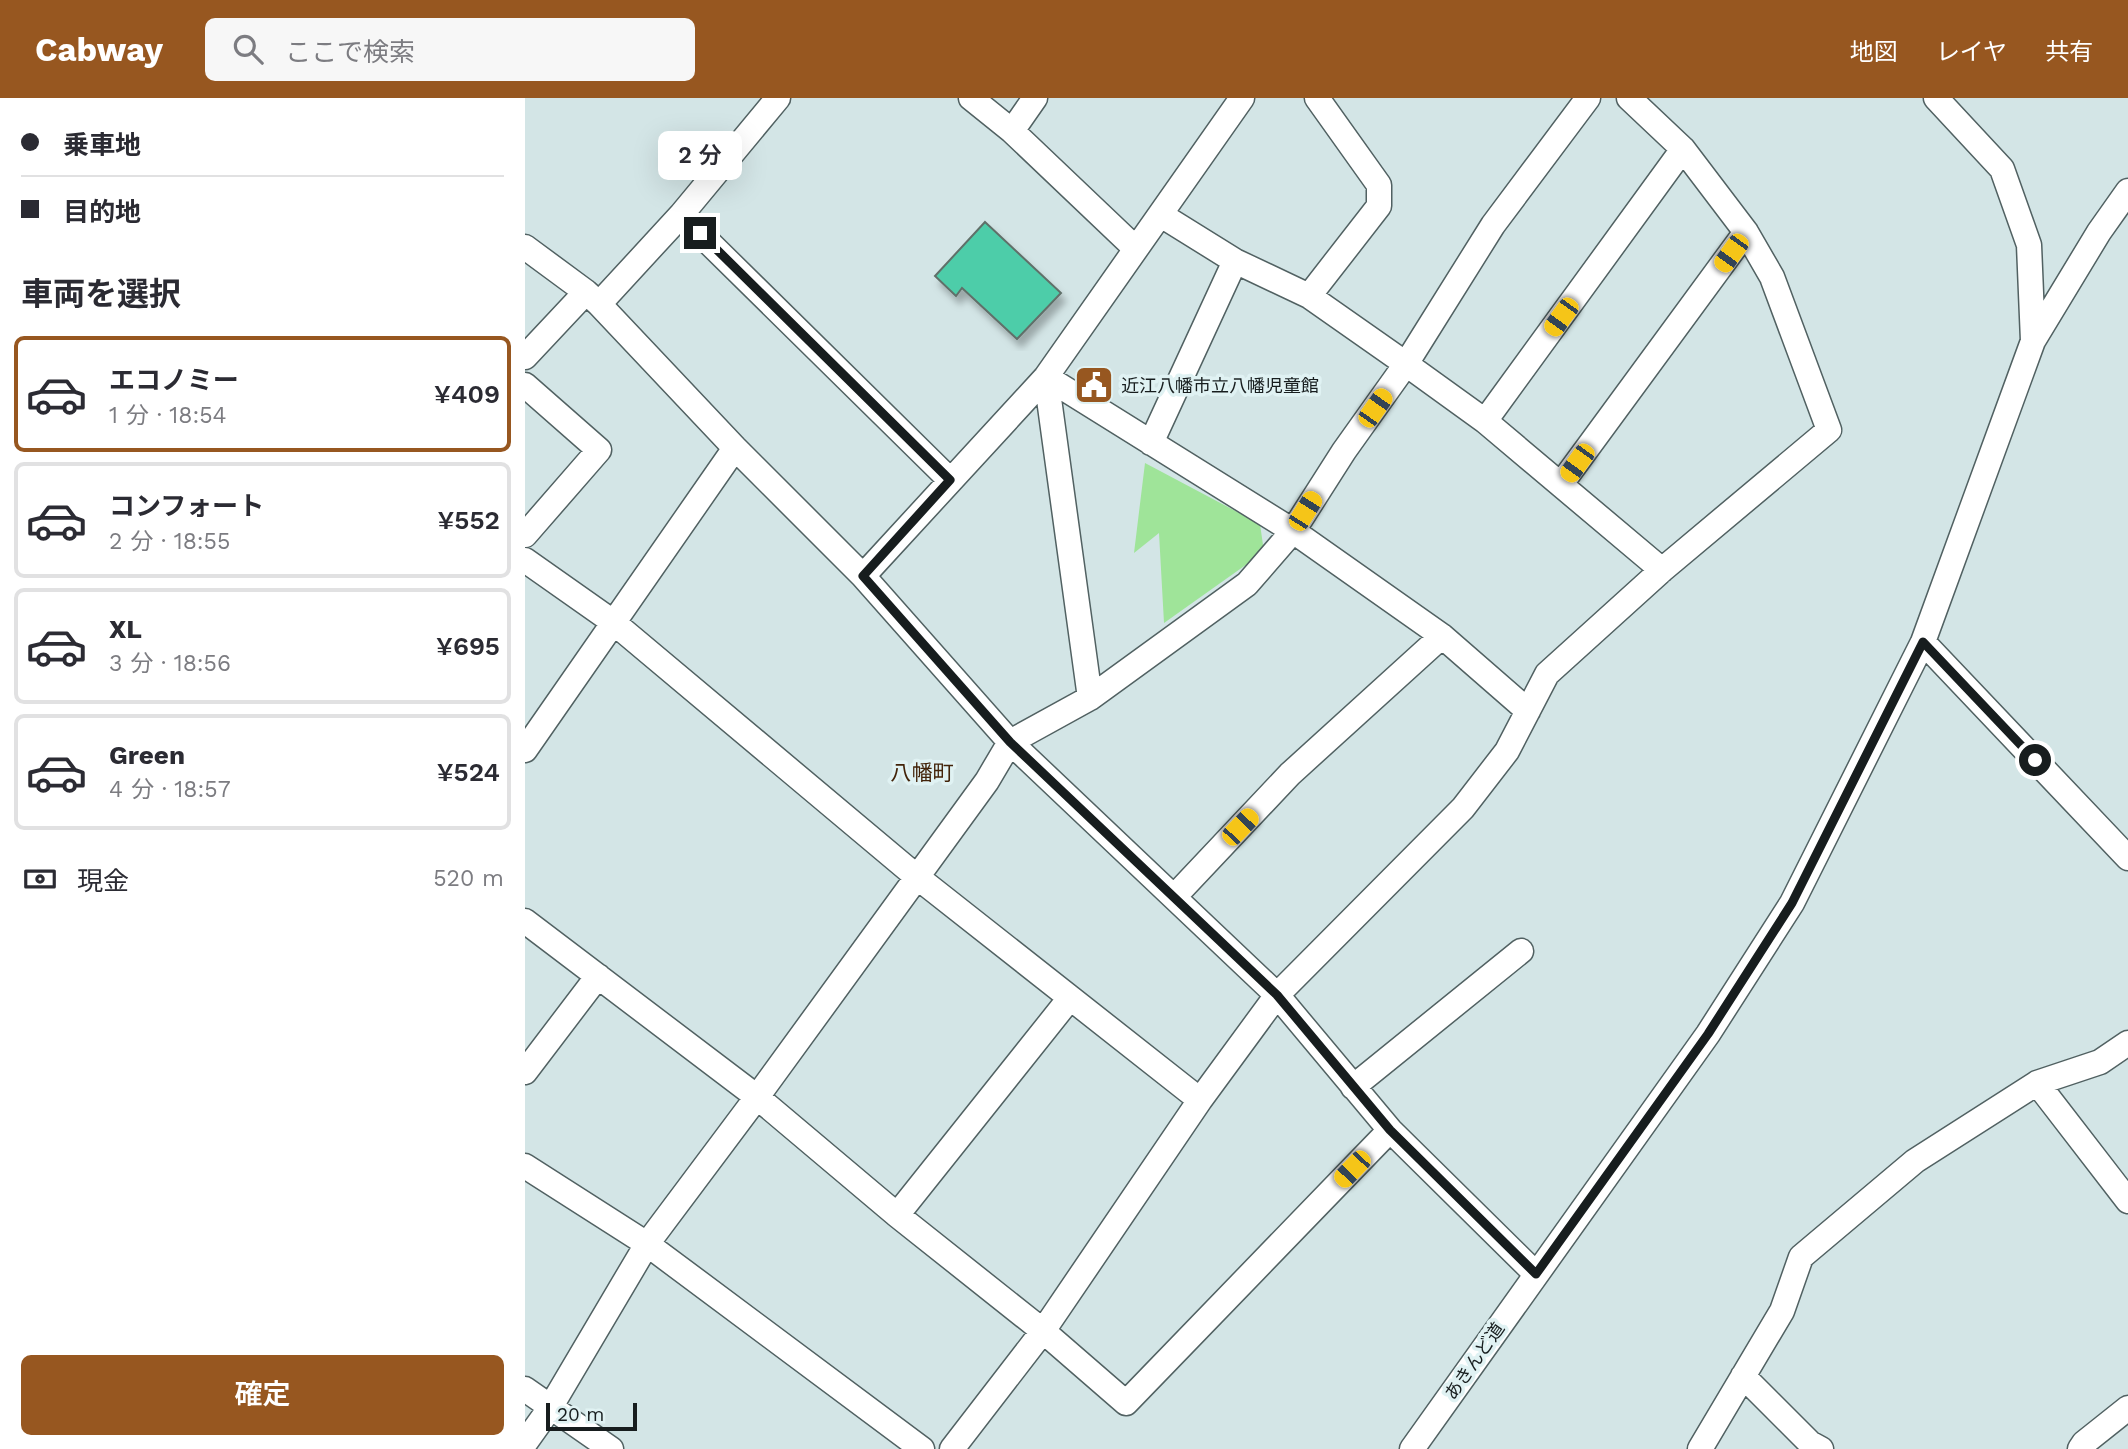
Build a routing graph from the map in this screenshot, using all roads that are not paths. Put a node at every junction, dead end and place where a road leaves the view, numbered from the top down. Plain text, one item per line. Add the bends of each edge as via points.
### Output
1 (778, 98) edge
2 (971, 98) edge
3 (1035, 98) edge
4 (1242, 98) edge
5 (1317, 98) edge
6 (1629, 98) edge
7 (1936, 98) edge
8 (1578, 102) edge
9 (1011, 131) junction
10 (1683, 149) junction
11 (2128, 191) edge
12 (681, 215) junction
13 (1161, 215) junction
14 (1746, 232) junction
15 (525, 247) edge
16 (1135, 248) junction
17 (1235, 261) junction
18 (1309, 296) junction
19 (593, 298) junction
20 (2033, 341) junction
21 (525, 357) edge
22 (1406, 364) junction
23 (1046, 377) junction
24 (525, 385) edge
25 (1485, 421) junction
26 (1151, 443) junction
27 (735, 448) junction
28 (950, 480) junction
29 (1561, 484) junction
30 (1293, 531) junction
31 (525, 535) edge
32 (525, 560) edge
33 (1663, 570) junction
34 (863, 576) junction
35 (613, 622) junction
36 (1442, 636) junction
37 (1923, 642) junction
38 (1090, 698) junction
39 (1528, 710) junction
40 (1010, 742) junction
41 (525, 750) edge
42 (2128, 858) edge
43 (917, 877) junction
44 (1174, 897) junction
45 (525, 921) edge
46 (1521, 951) dead end
47 (598, 976) junction
48 (1277, 995) junction
49 (1070, 998) junction
50 (2128, 1043) edge
51 (525, 1072) edge
52 (2037, 1083) junction
53 (1353, 1087) junction
54 (757, 1097) junction
55 (1200, 1100) junction
56 (1390, 1130) junction
57 (525, 1166) edge
58 (2128, 1202) edge
59 (897, 1215) junction
60 (647, 1244) junction
61 (1536, 1274) junction
62 (1043, 1331) junction
63 (1743, 1376) junction
64 (525, 1389) edge
65 (550, 1408) junction
66 (2128, 1408) edge
67 (525, 1443) edge
68 (611, 1449) edge
69 (922, 1449) edge
70 (952, 1449) edge
71 (1412, 1449) edge
72 (1700, 1449) edge
73 (1821, 1449) edge
74 (2080, 1449) edge

1 - 12 street
2 - 9 street
3 - 9 street
4 - 13 street
5 - 18 street via 1379,185 1379,206
6 - 10 street
7 - 20 street via 2002,169 2029,245
8 - 22 street via 1493,225
9 - 16 street
10 - 14 street
10 - 25 street
11 - 20 street
12 - 19 street
12 - 28 street
13 - 16 street
13 - 17 street
14 - 29 street
14 - 33 street via 1772,277 1829,430
15 - 19 street
16 - 23 street
17 - 18 street
17 - 26 street
18 - 22 street
19 - 21 street
19 - 27 street
20 - 37 street, あきんど道
22 - 25 street
22 - 30 street
23 - 26 street
23 - 28 street
23 - 38 street
24 - 31 street via 599,450
25 - 29 street
26 - 30 street
27 - 34 street
27 - 35 street
28 - 34 street
29 - 33 street
30 - 36 street
30 - 38 street via 1247,584
32 - 35 street
33 - 39 street via 1547,674
34 - 40 street
35 - 41 street
35 - 43 street
36 - 39 street
36 - 44 street via 1290,774
37 - 42 street
37 - 61 street, あきんど道 via 1792,903 1708,1034
38 - 40 street
39 - 48 street via 1507,751 1463,808
40 - 43 street via 987,782
40 - 44 street
43 - 49 street
43 - 54 street
44 - 48 street
45 - 47 street
46 - 53 street
47 - 51 street
47 - 54 street
48 - 53 street
48 - 55 street
49 - 55 street
49 - 59 street
50 - 52 street via 2100,1062
52 - 58 street
52 - 63 street via 1915,1161 1801,1257 1782,1311
53 - 56 street
54 - 59 street
54 - 60 street
55 - 62 street
56 - 61 street
56 - 62 street via 1126,1403
57 - 60 street
59 - 62 street
60 - 65 street
60 - 69 street
61 - 71 street, あきんど道
62 - 70 street
63 - 72 street
63 - 73 street
64 - 65 street
65 - 67 street
65 - 68 street
66 - 74 street

